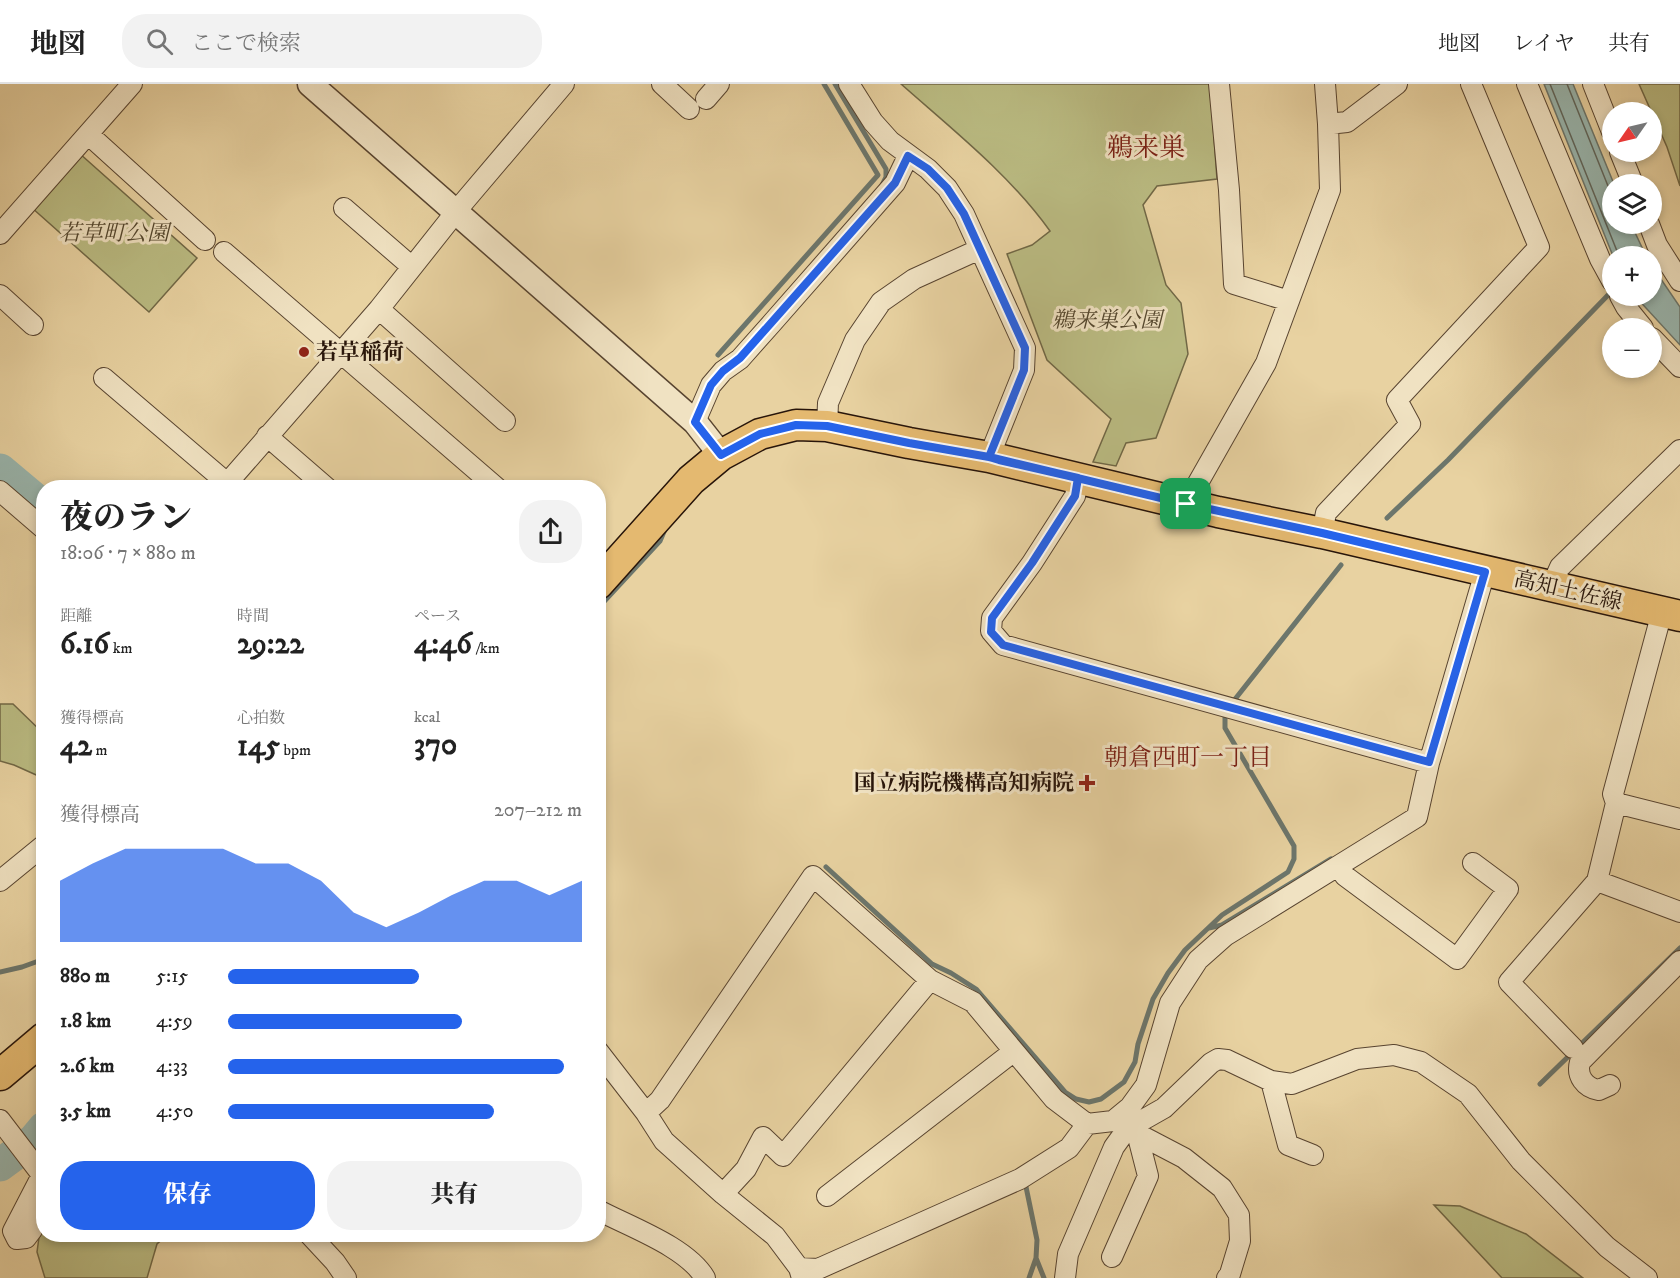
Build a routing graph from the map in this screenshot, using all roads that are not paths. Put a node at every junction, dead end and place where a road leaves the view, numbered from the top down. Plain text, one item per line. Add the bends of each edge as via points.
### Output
1 (132, 84) edge
2 (564, 84) edge
3 (662, 84) edge
4 (719, 84) edge
5 (849, 84) edge
6 (1219, 84) edge
7 (1325, 84) edge
8 (1397, 84) edge
9 (1471, 84) edge
10 (1527, 84) edge
11 (1593, 84) edge
12 (319, 87) edge
13 (1602, 107) edge
14 (1328, 124) junction
15 (88, 134) junction
16 (908, 156) junction
17 (344, 208) dead end
18 (456, 212) junction
19 (0, 234) edge
20 (1653, 234) edge
21 (206, 240) dead end
22 (980, 249) junction
23 (224, 252) dead end
24 (1602, 263) edge
25 (412, 267) junction
26 (1680, 281) edge
27 (0, 295) edge
28 (1289, 301) junction
29 (1625, 306) edge
30 (379, 309) junction
31 (1635, 318) edge
32 (33, 325) dead end
33 (1662, 348) edge
34 (341, 353) junction
35 (1680, 367) edge
36 (104, 378) dead end
37 (505, 421) dead end
38 (695, 422) junction
39 (827, 426) junction
40 (267, 436) junction
41 (1680, 450) edge
42 (721, 455) junction
43 (989, 457) junction
44 (1078, 478) junction
45 (219, 480) edge
46 (229, 480) edge
47 (318, 480) edge
48 (487, 480) edge
49 (0, 490) edge
50 (1186, 504) junction
51 (36, 522) edge
52 (1322, 533) junction
53 (1485, 572) junction
54 (606, 575) edge
55 (1551, 587) junction
56 (1671, 614) edge
57 (1429, 762) junction
58 (1616, 803) junction
59 (1680, 819) edge
60 (36, 852) edge
61 (1473, 863) dead end
62 (1339, 867) junction
63 (0, 881) edge
64 (1596, 881) junction
65 (1680, 912) edge
66 (1680, 961) edge
67 (930, 980) junction
68 (36, 1045) edge
69 (1573, 1048) dead end
70 (1013, 1052) junction
71 (606, 1061) edge
72 (606, 1073) edge
73 (0, 1075) edge
74 (618, 1076) junction
75 (1271, 1082) junction
76 (1610, 1085) dead end
77 (646, 1113) junction
78 (0, 1120) edge
79 (1087, 1124) junction
80 (1126, 1128) junction
81 (1313, 1155) dead end
82 (36, 1167) edge
83 (36, 1187) edge
84 (723, 1194) junction
85 (827, 1196) dead end
86 (606, 1214) edge
87 (36, 1218) edge
88 (316, 1242) edge
89 (1112, 1257) dead end
90 (801, 1273) edge
91 (346, 1278) edge
92 (705, 1278) edge
93 (1065, 1278) edge
94 (1227, 1278) edge
95 (1647, 1278) edge

1 - 15 street
2 - 18 street
3 - 4 street via 697,104
5 - 16 street via 873,122
6 - 28 street via 1234,284
7 - 14 street
8 - 14 street via 1347,122
9 - 52 street via 1539,247 1397,400 1410,424 1326,513
10 - 24 street
11 - 13 street
12 - 18 street
14 - 28 street via 1330,190
15 - 19 street
15 - 21 street
16 - 22 street via 947,188
16 - 38 street via 895,183 764,332 711,385
17 - 25 street
18 - 25 street
18 - 38 street
20 - 26 street
22 - 39 street via 914,279 881,302 855,340 828,403
22 - 43 street via 1025,348 1024,370
23 - 34 street
25 - 30 street
27 - 32 street
28 - 50 street via 1266,363
29 - 31 street
30 - 34 street
30 - 37 street
33 - 35 street
34 - 40 street
34 - 48 street
36 - 45 street
38 - 42 street
39 - 42 main road, 高知土佐線 via 796,425 760,434
39 - 43 main road, 高知土佐線
40 - 46 street
40 - 47 street
41 - 55 street via 1560,567
42 - 54 main road, 高知土佐線 via 691,480
43 - 44 main road, 高知土佐線
44 - 50 main road, 高知土佐線
44 - 57 street via 1075,496 992,618 991,632 1003,645
49 - 51 street
50 - 52 main road, 高知土佐線
52 - 53 main road, 高知土佐線
53 - 55 main road, 高知土佐線
53 - 57 street
55 - 56 main road, 高知土佐線
56 - 58 street via 1613,794
57 - 62 street via 1417,817
58 - 59 street
58 - 64 street
60 - 63 street
61 - 62 street via 1508,889 1457,959 1345,876
62 - 80 street via 1226,936 1198,960 1170,1003 1146,1085 1130,1107
64 - 65 street
64 - 69 street via 1509,982
66 - 76 street via 1580,1062 1580,1077 1586,1085 1599,1090
67 - 70 street via 973,1002
67 - 77 street via 813,876 660,1100
67 - 84 street via 783,1156 763,1137 746,1169
68 - 73 main road
70 - 79 street via 1054,1099
70 - 85 street
71 - 74 street
72 - 74 street
74 - 77 street
75 - 80 street via 1218,1059 1164,1108
75 - 81 street via 1288,1145
75 - 95 street via 1292,1084 1357,1059 1394,1055 1421,1062 1468,1094 1521,1161 1607,1247
77 - 84 street via 664,1141
78 - 82 street
79 - 80 street
79 - 90 street via 1069,1149 1020,1179 818,1269
80 - 89 street via 1148,1176
80 - 93 street via 1072,1243
80 - 94 street via 1184,1158 1222,1188 1239,1215 1240,1241
83 - 87 street via 13,1231 17,1239 26,1239
84 - 90 street via 775,1236
86 - 92 street via 677,1250
88 - 91 street

